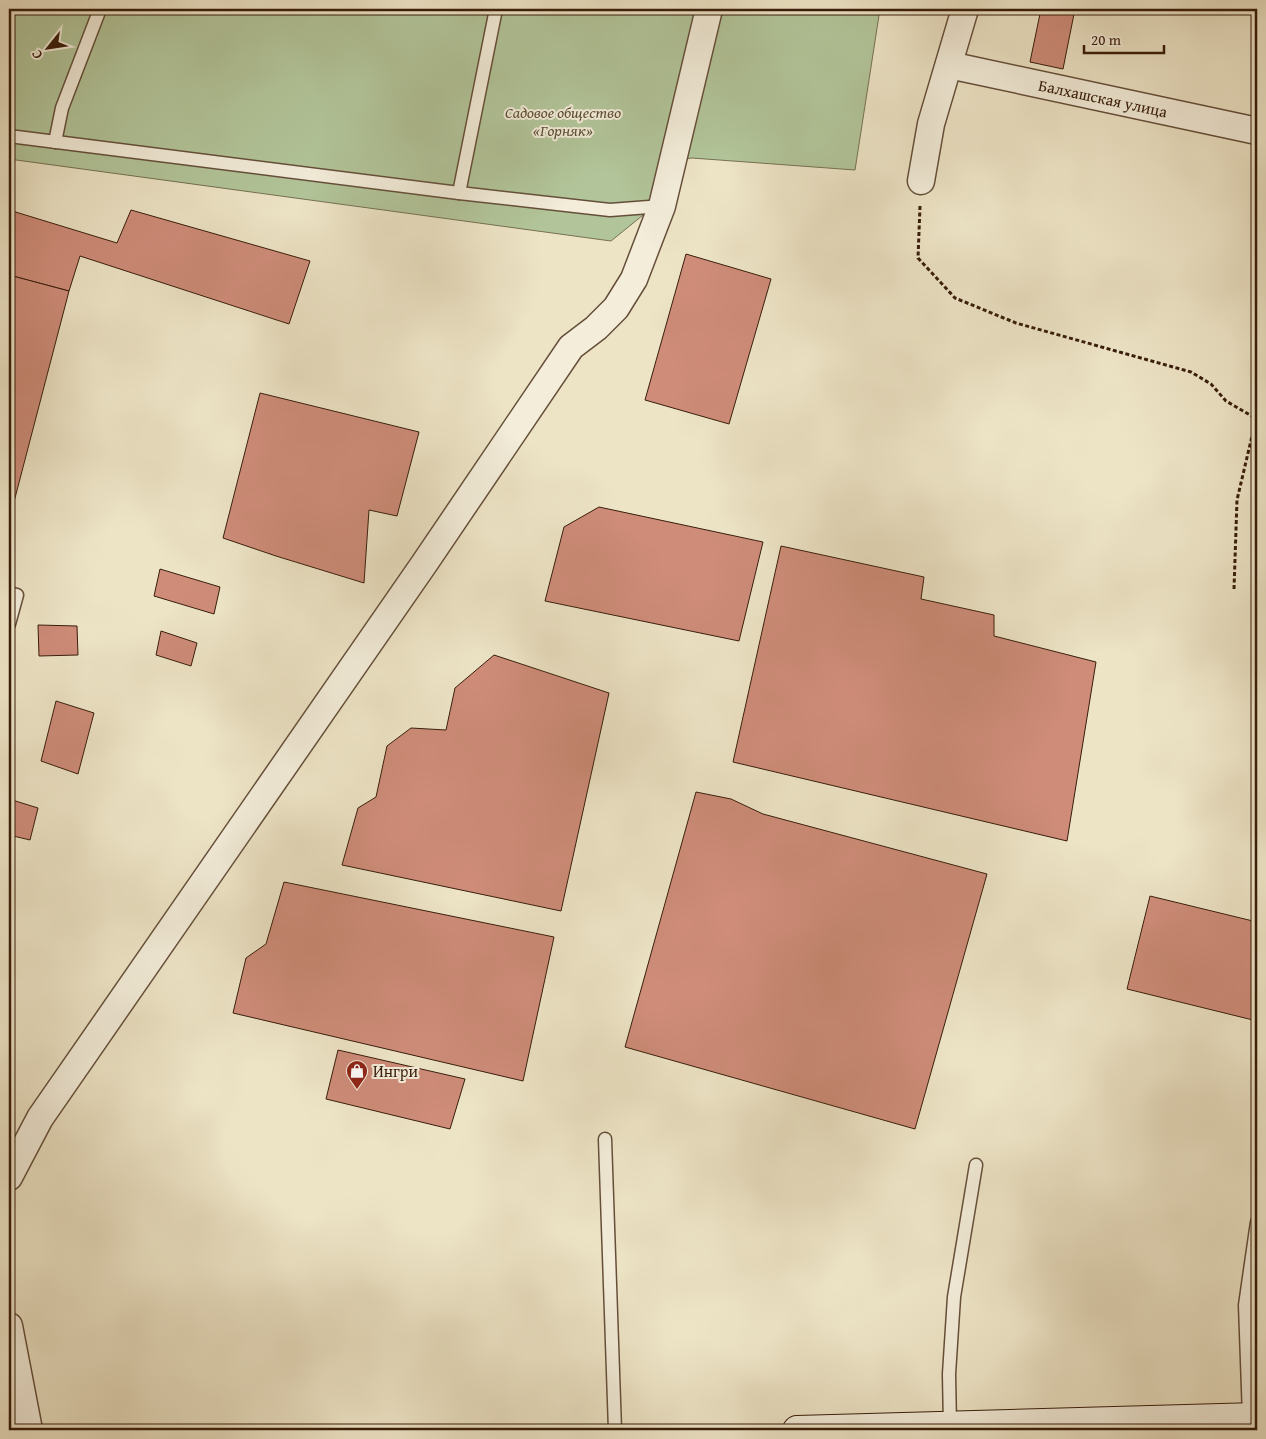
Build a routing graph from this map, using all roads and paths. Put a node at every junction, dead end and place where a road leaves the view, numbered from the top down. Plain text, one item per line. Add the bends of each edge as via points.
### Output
1 (100, 9) edge
2 (496, 9) edge
3 (709, 9) edge
4 (965, 9) edge
5 (949, 65) junction
6 (1257, 131) edge
7 (9, 136) edge
8 (55, 142) junction
9 (921, 181) joint
10 (459, 193) junction
11 (662, 206) junction
12 (1257, 419) edge
13 (1234, 589) dead end
14 (9, 593) edge
15 (9, 624) edge
16 (605, 1139) dead end
17 (976, 1165) dead end
18 (9, 1177) edge
19 (1257, 1222) edge
20 (9, 1326) edge
21 (1253, 1417) edge
22 (950, 1426) junction
23 (29, 1430) edge
24 (616, 1430) edge
25 (796, 1430) edge

1 - 8 lane via 62,108
2 - 10 lane
3 - 11 street
4 - 5 street
5 - 6 street, Балхашская улица
5 - 9 street via 930,124
7 - 8 lane
8 - 10 lane
9 - 12 path via 918,258 955,298 1016,323 1191,372 1211,384 1226,401
10 - 11 lane via 610,210
11 - 18 street via 634,279 616,308 571,347 40,1118
12 - 13 path via 1237,500
14 - 15 lane via 17,595
16 - 24 lane
17 - 22 lane via 954,1297 949,1374
19 - 21 lane via 1245,1305
20 - 23 street
21 - 22 street
22 - 25 street

